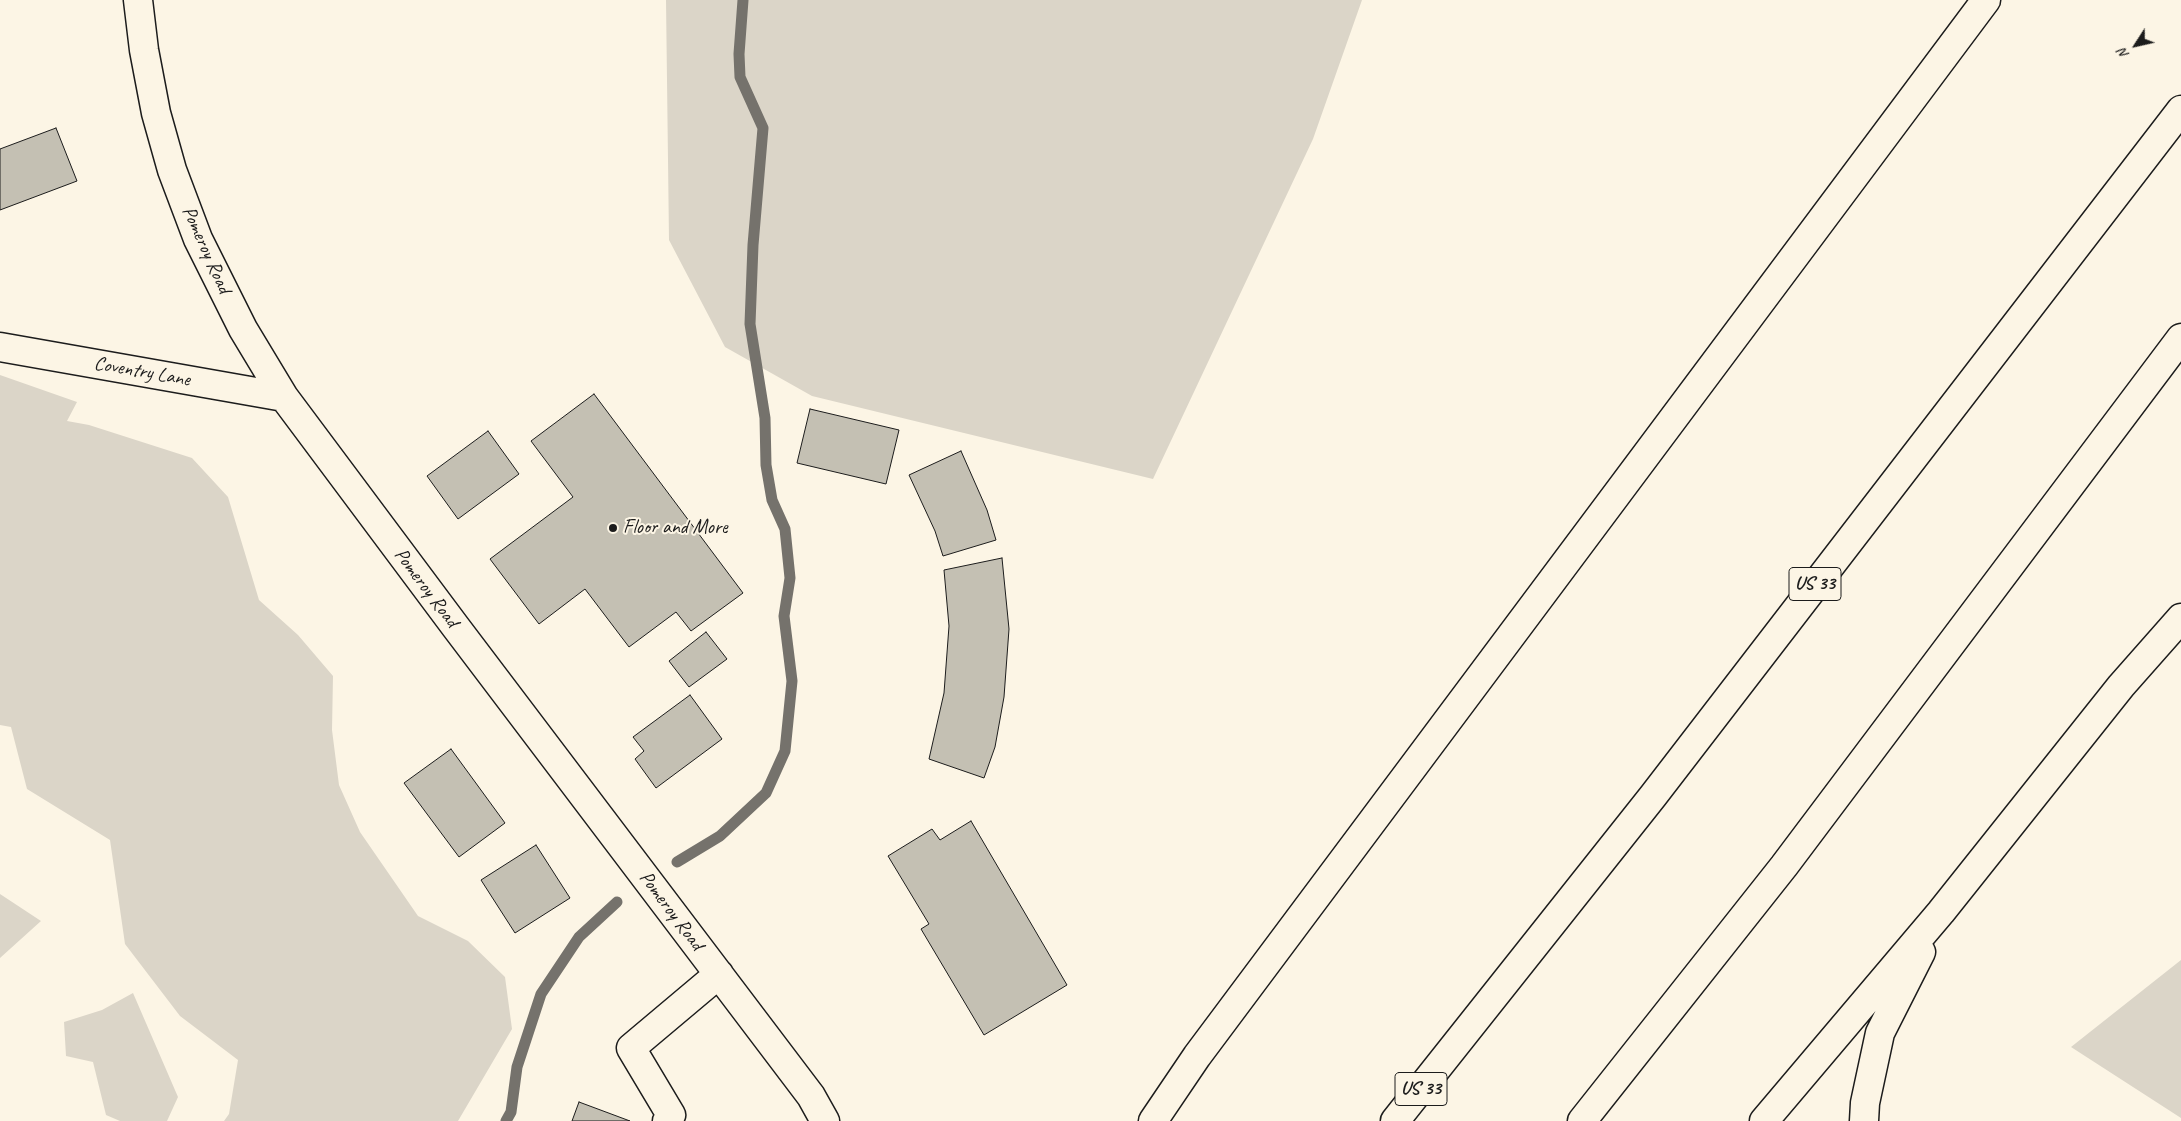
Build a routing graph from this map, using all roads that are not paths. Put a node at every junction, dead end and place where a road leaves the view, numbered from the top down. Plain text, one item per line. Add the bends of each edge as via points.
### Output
1 (138, 0) edge
2 (1986, 0) edge
3 (2181, 110) edge
4 (2181, 338) edge
5 (0, 347) edge
6 (284, 396) junction
7 (2181, 618) edge
8 (1942, 912) junction
9 (720, 974) junction
10 (1582, 1120) edge
11 (667, 1121) edge
12 (825, 1121) edge
13 (1153, 1121) edge
14 (1395, 1121) edge
15 (1764, 1121) edge
16 (1864, 1121) edge

1 - 6 main road, Pomeroy Road via 156,113 172,170 198,239 243,329
2 - 13 main road via 1203,1048
3 - 14 main road, US 33 via 1653,796
4 - 10 main road via 1784,866
5 - 6 main road, Coventry Lane
6 - 9 main road, Pomeroy Road
7 - 8 main road via 2121,686
8 - 15 main road
8 - 16 main road via 1880,1033
9 - 11 main road via 631,1048 671,1115
9 - 12 main road, Pomeroy Road via 811,1096

